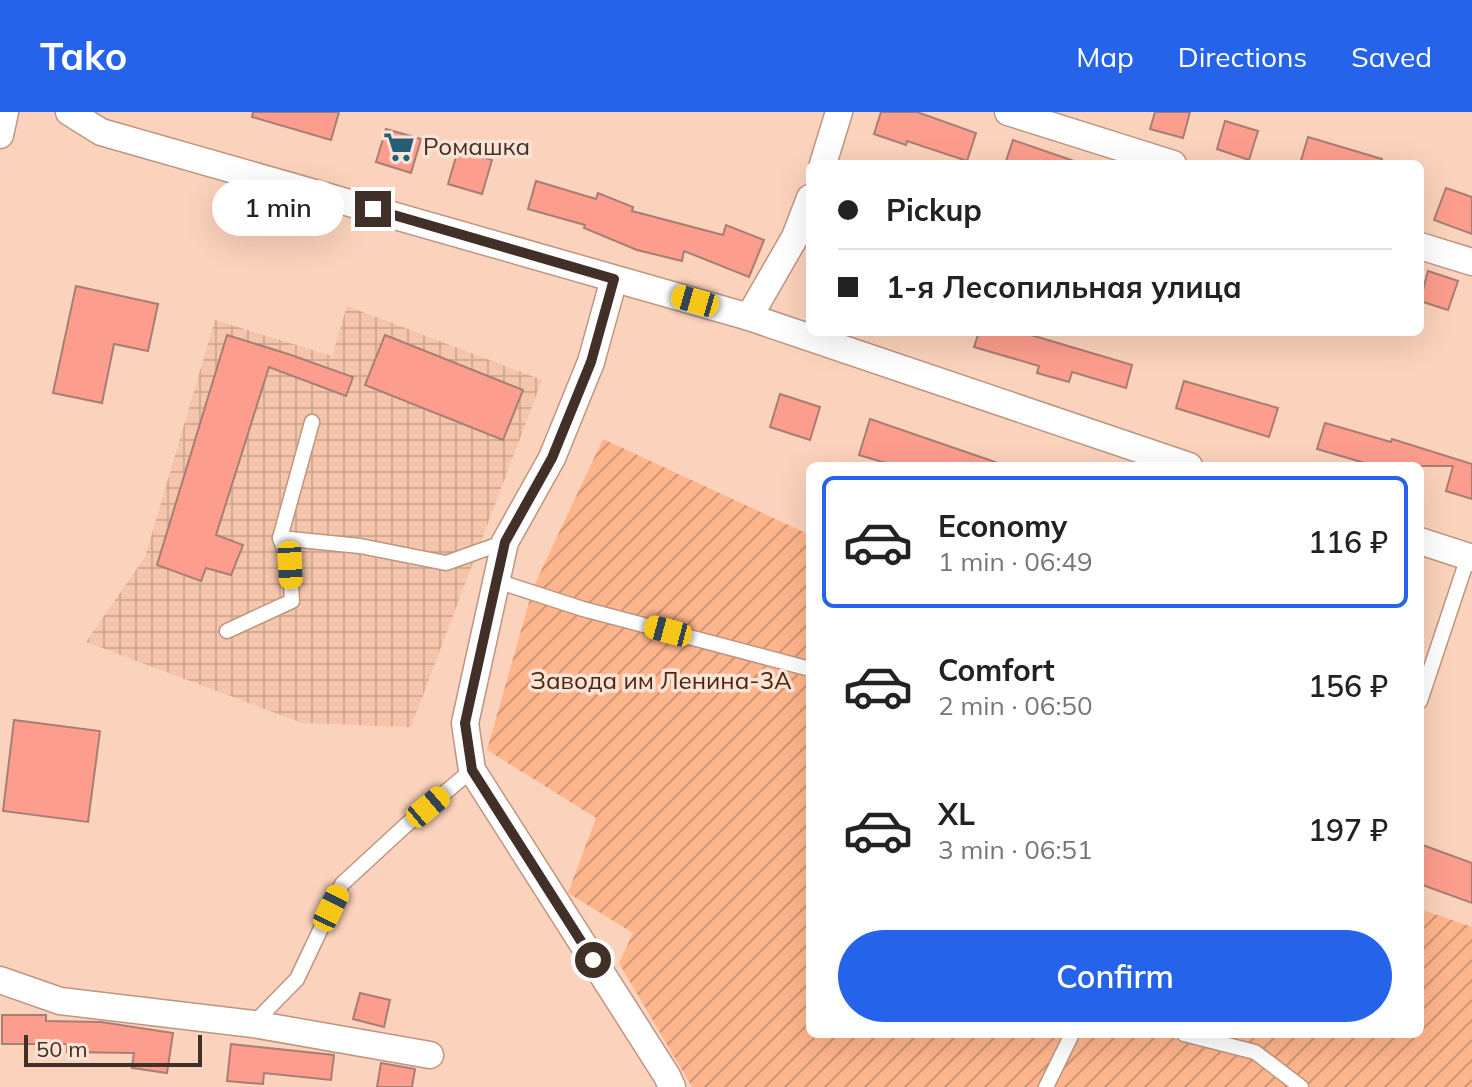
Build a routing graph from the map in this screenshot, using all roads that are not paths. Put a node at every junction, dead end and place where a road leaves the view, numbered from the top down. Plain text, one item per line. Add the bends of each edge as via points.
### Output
1 (5, 112) edge
2 (69, 112) edge
3 (839, 112) edge
4 (1008, 112) edge
5 (0, 135) edge
6 (824, 160) edge
7 (1160, 160) edge
8 (806, 208) edge
9 (1424, 247) edge
10 (1472, 262) edge
11 (614, 279) junction
12 (749, 317) junction
13 (312, 422) dead end
14 (1177, 462) edge
15 (280, 538) junction
16 (505, 542) junction
17 (1424, 542) edge
18 (1470, 557) edge
19 (497, 581) junction
20 (227, 631) dead end
21 (806, 668) edge
22 (1424, 689) edge
23 (472, 770) junction
24 (0, 980) edge
25 (253, 1024) junction
26 (1070, 1038) edge
27 (1200, 1038) edge
28 (430, 1055) dead end
29 (672, 1087) edge
30 (1046, 1087) edge
31 (1301, 1087) edge

1 - 5 street
2 - 11 street via 101,132
3 - 6 street
4 - 7 street
8 - 12 street
9 - 10 street
11 - 12 street
11 - 16 street via 591,362 552,458
12 - 14 street
13 - 15 lane
15 - 16 lane via 360,546 446,563
15 - 20 lane via 290,565 292,601
16 - 19 street
17 - 18 street
18 - 22 lane
19 - 21 lane
19 - 23 street via 465,723
23 - 25 lane via 342,884 297,979
23 - 29 street
24 - 25 street via 60,1001
25 - 28 street
26 - 30 lane
27 - 31 lane via 1255,1052

